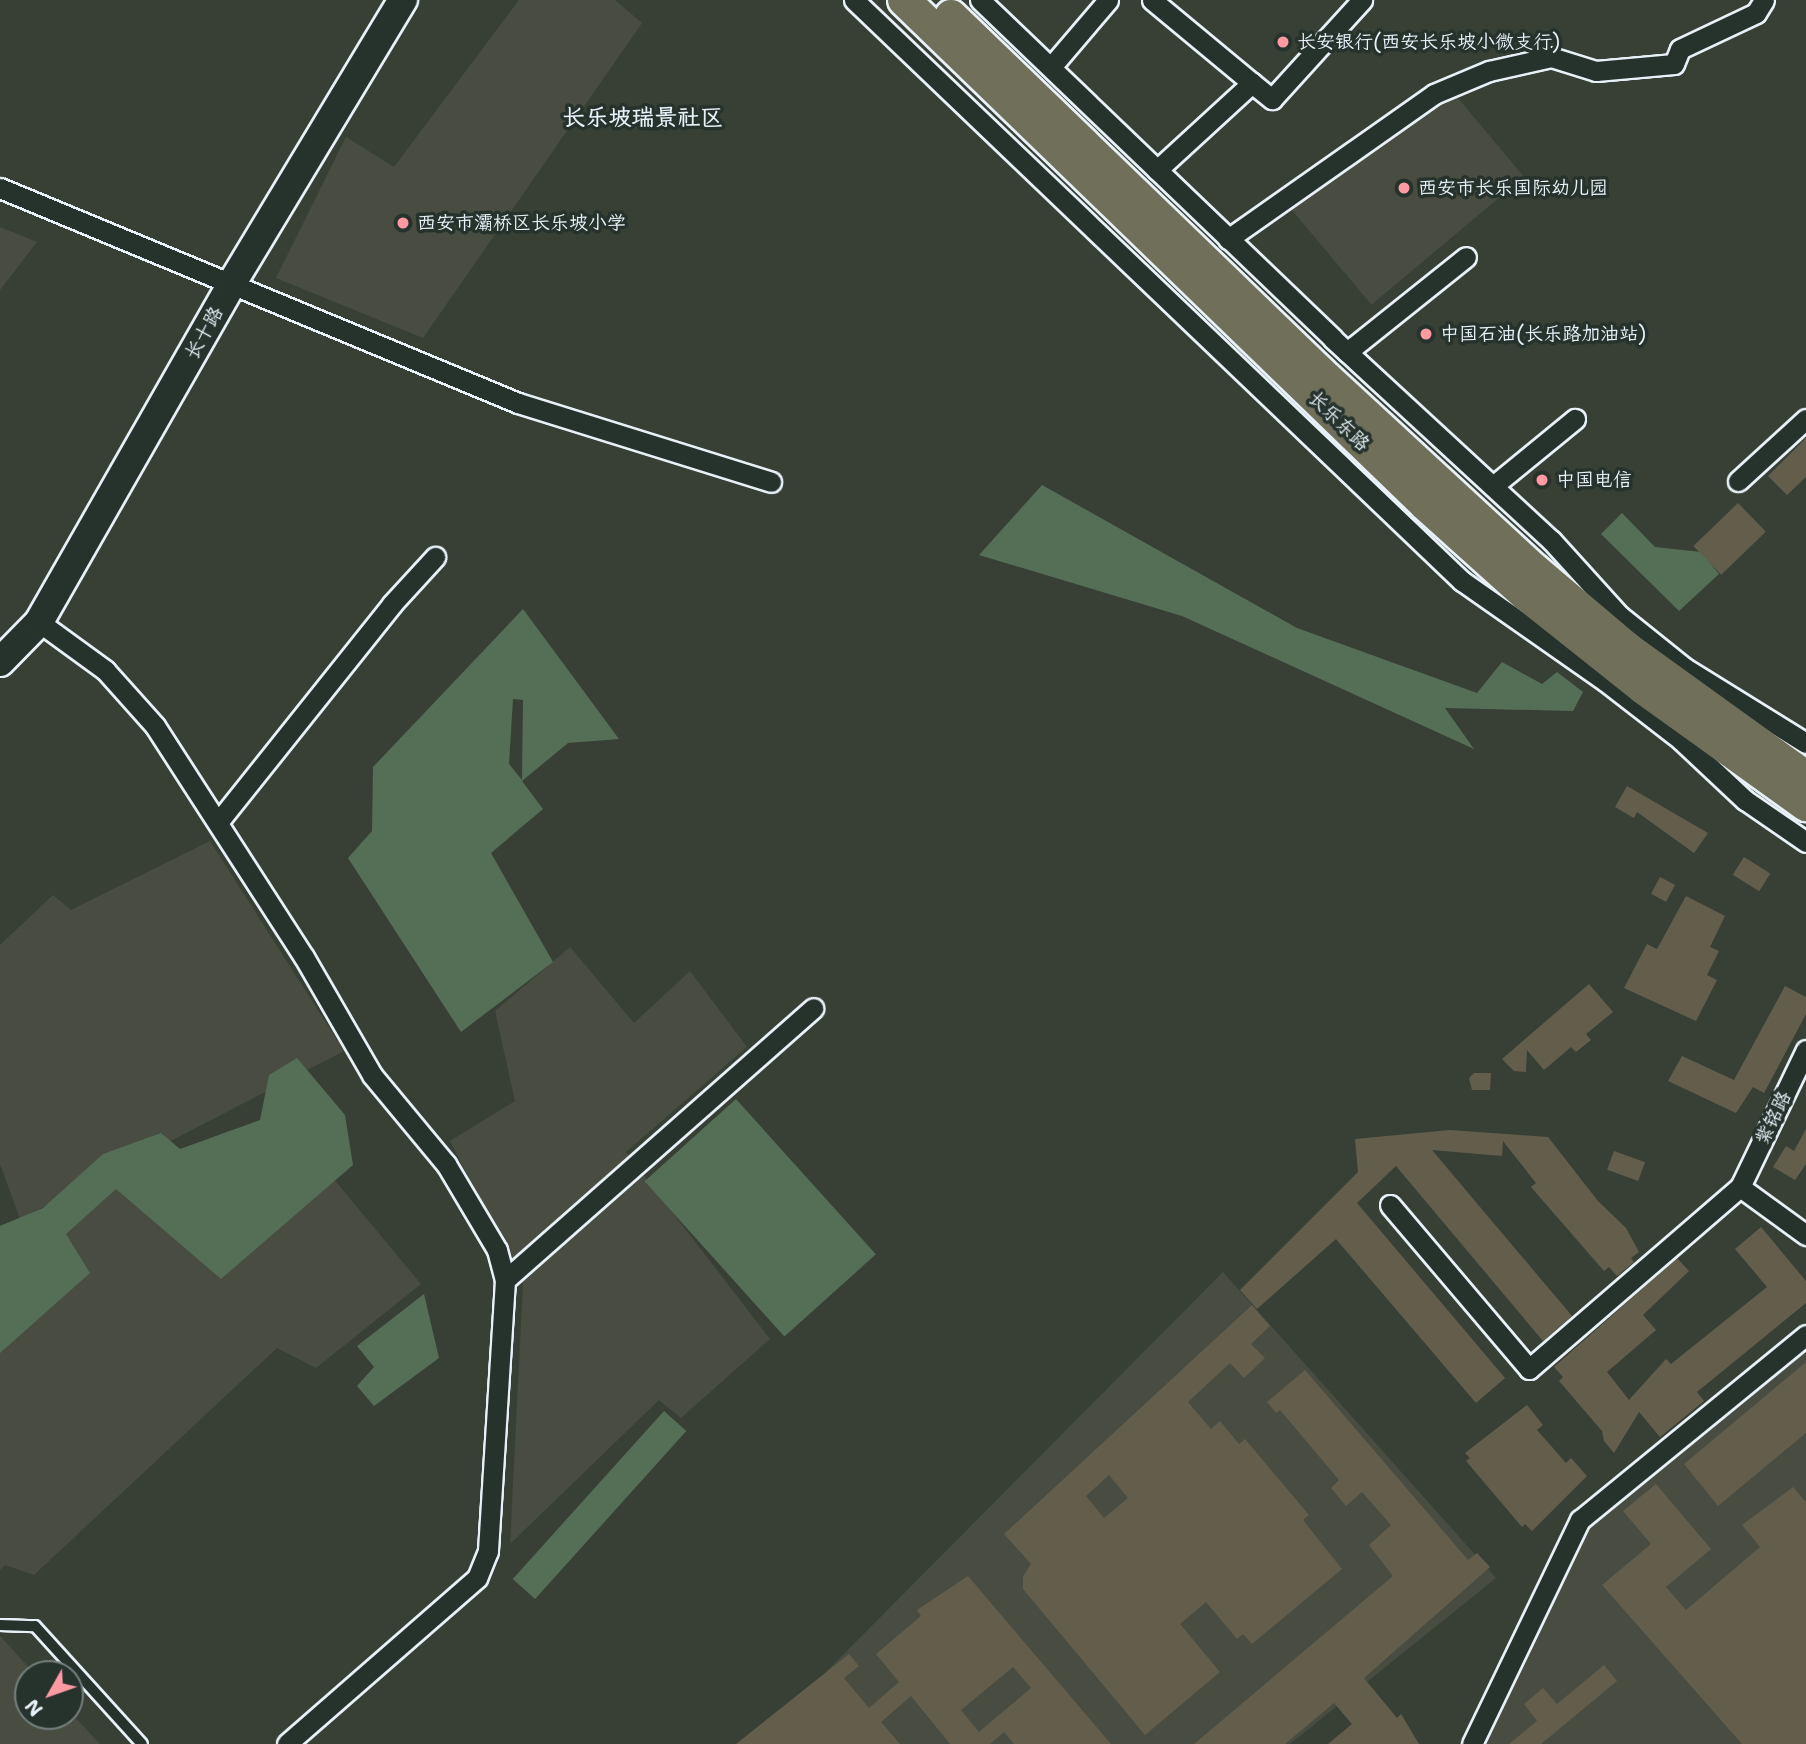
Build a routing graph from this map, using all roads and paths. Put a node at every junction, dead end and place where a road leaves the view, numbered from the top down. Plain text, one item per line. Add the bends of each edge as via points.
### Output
1 (403, 0) edge
2 (854, 0) edge
3 (904, 0) edge
4 (934, 0) edge
5 (980, 0) edge
6 (1108, 0) edge
7 (1153, 0) edge
8 (1362, 0) edge
9 (1764, 0) edge
10 (1051, 67) junction
11 (1252, 83) junction
12 (1157, 170) junction
13 (0, 188) edge
14 (1228, 239) junction
15 (1466, 257) dead end
16 (232, 283) junction
17 (1347, 352) junction
18 (1575, 419) dead end
19 (1806, 419) edge
20 (1738, 481) dead end
21 (771, 482) dead end
22 (1493, 486) junction
23 (435, 557) dead end
24 (39, 622) junction
25 (1627, 648) junction
26 (0, 662) edge
27 (1723, 691) junction
28 (1806, 743) edge
29 (1806, 777) edge
30 (1806, 805) edge
31 (219, 821) junction
32 (1806, 842) edge
33 (813, 1008) dead end
34 (1806, 1050) edge
35 (1740, 1187) junction
36 (1390, 1205) dead end
37 (1806, 1235) edge
38 (505, 1280) junction
39 (1806, 1335) edge
40 (0, 1625) edge
41 (142, 1744) edge
42 (288, 1744) edge
43 (1472, 1744) edge

1 - 16 street, 长十路
2 - 32 street via 1462,582 1605,681 1681,740 1745,800
3 - 30 main road, 长乐东路 via 1264,350 1525,594 1643,688
4 - 25 main road, 长乐东路 via 1320,372
5 - 10 street
6 - 10 street
7 - 11 street
8 - 11 street via 1272,99
9 - 14 street via 1756,13 1680,49 1675,64 1596,71 1551,57 1489,71 1434,94
10 - 12 street
11 - 12 street
12 - 14 street
13 - 16 street
14 - 17 street
15 - 17 street
16 - 21 street via 518,403
16 - 24 street, 长十路
17 - 22 street
18 - 22 street
19 - 20 street
22 - 27 street via 1552,540 1620,616 1685,668
23 - 31 street via 392,604
24 - 26 street, 长十路
24 - 31 street via 105,670 155,726
25 - 27 main road
25 - 29 main road, 长乐东路
27 - 28 street
31 - 38 street via 372,1076 446,1164 497,1250
33 - 38 street
34 - 35 street, 紫铭路
35 - 36 street via 1529,1369
35 - 37 street
38 - 42 street via 488,1551 477,1578
39 - 43 street via 1580,1520
40 - 41 lane via 34,1626

